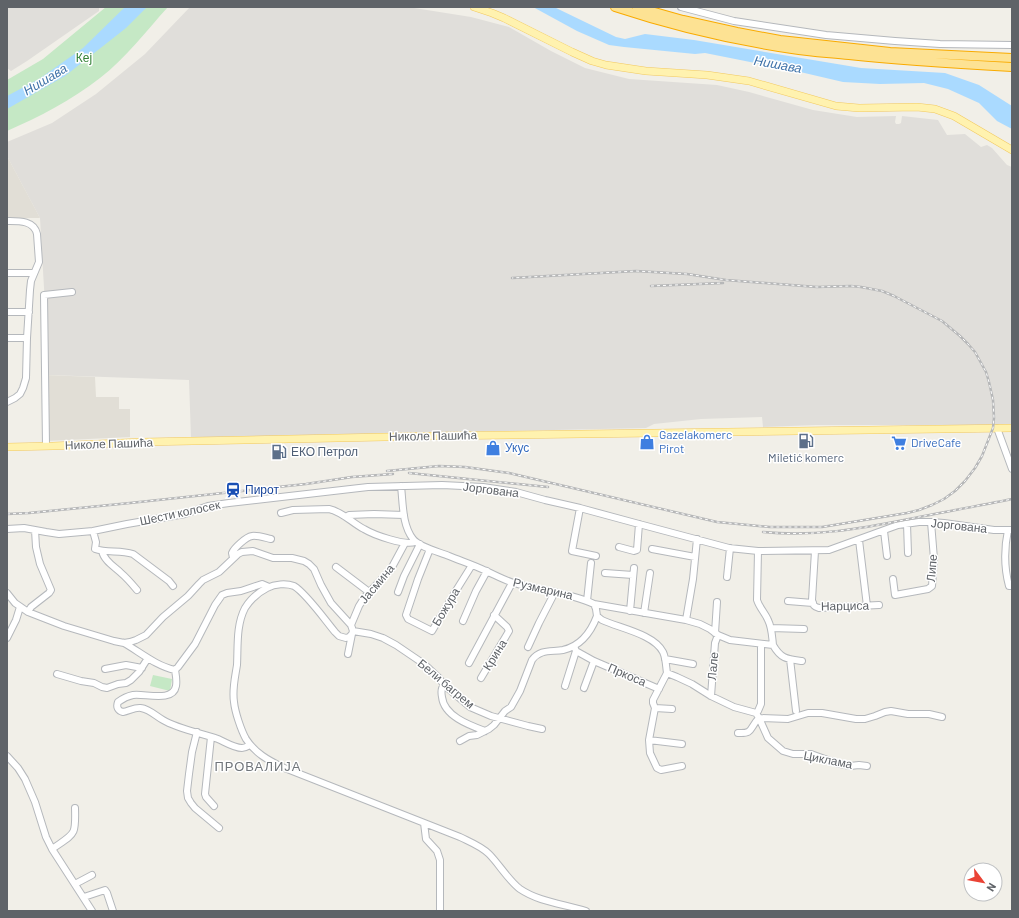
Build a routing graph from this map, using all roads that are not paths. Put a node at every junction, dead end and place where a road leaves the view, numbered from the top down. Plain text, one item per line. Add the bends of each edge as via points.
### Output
1 (474, 7) edge
2 (615, 7) edge
3 (637, 7) edge
4 (681, 7) edge
5 (1012, 45) edge
6 (1012, 58) edge
7 (1012, 66) edge
8 (1012, 150) edge
9 (7, 221) edge
10 (7, 273) edge
11 (34, 273) junction
12 (72, 292) dead end
13 (7, 312) edge
14 (29, 312) junction
15 (7, 338) edge
16 (27, 338) junction
17 (7, 402) edge
18 (997, 428) junction
19 (1012, 428) edge
20 (46, 446) junction
21 (7, 447) edge
22 (1012, 469) edge
23 (401, 486) junction
24 (580, 508) junction
25 (281, 513) dead end
26 (404, 515) junction
27 (346, 517) junction
28 (931, 522) junction
29 (639, 524) junction
30 (907, 524) junction
31 (7, 529) edge
32 (35, 530) junction
33 (1010, 530) edge
34 (93, 531) junction
35 (884, 531) junction
36 (271, 539) dead end
37 (697, 539) junction
38 (859, 540) junction
39 (405, 543) junction
40 (417, 543) junction
41 (619, 547) dead end
42 (730, 548) junction
43 (430, 549) junction
44 (652, 550) dead end
45 (102, 551) junction
46 (758, 551) junction
47 (814, 551) junction
48 (908, 553) dead end
49 (596, 556) dead end
50 (887, 556) dead end
51 (695, 557) junction
52 (233, 558) junction
53 (591, 562) dead end
54 (472, 565) junction
55 (336, 567) dead end
56 (634, 568) dead end
57 (487, 571) junction
58 (605, 573) dead end
59 (650, 573) dead end
60 (633, 575) junction
61 (727, 577) dead end
62 (893, 579) dead end
63 (512, 582) junction
64 (173, 586) dead end
65 (1012, 586) edge
66 (269, 587) junction
67 (137, 590) dead end
68 (369, 592) junction
69 (398, 592) dead end
70 (556, 592) junction
71 (8, 597) edge
72 (587, 601) junction
73 (788, 601) dead end
74 (717, 602) dead end
75 (812, 602) junction
76 (594, 604) junction
77 (879, 605) dead end
78 (867, 606) junction
79 (20, 607) junction
80 (630, 610) junction
81 (28, 612) junction
82 (644, 613) junction
83 (494, 615) junction
84 (597, 616) junction
85 (686, 620) junction
86 (463, 621) dead end
87 (771, 628) junction
88 (804, 629) dead end
89 (352, 630) junction
90 (717, 634) junction
91 (7, 638) edge
92 (124, 643) junction
93 (761, 644) junction
94 (773, 645) junction
95 (528, 647) dead end
96 (575, 649) junction
97 (348, 654) dead end
98 (148, 658) junction
99 (790, 659) junction
100 (665, 660) junction
101 (594, 661) junction
102 (802, 661) dead end
103 (469, 663) dead end
104 (693, 664) dead end
105 (142, 668) junction
106 (105, 669) dead end
107 (175, 670) junction
108 (667, 673) junction
109 (57, 674) dead end
110 (481, 678) dead end
111 (444, 685) junction
112 (565, 686) dead end
113 (584, 688) dead end
114 (659, 689) junction
115 (711, 696) junction
116 (655, 708) junction
117 (672, 709) dead end
118 (796, 711) dead end
119 (758, 716) junction
120 (942, 717) dead end
121 (500, 718) junction
122 (542, 729) dead end
123 (485, 731) junction
124 (197, 732) junction
125 (738, 734) dead end
126 (211, 737) junction
127 (649, 740) junction
128 (460, 741) dead end
129 (682, 744) dead end
130 (250, 745) junction
131 (7, 756) edge
132 (682, 766) dead end
133 (867, 766) dead end
134 (214, 806) dead end
135 (74, 808) dead end
136 (424, 823) junction
137 (219, 828) dead end
138 (52, 849) junction
139 (92, 875) dead end
140 (76, 884) junction
141 (84, 897) junction
142 (92, 911) edge
143 (114, 911) edge
144 (440, 911) edge
145 (586, 911) edge

1 - 8 main road via 492,12 572,52 606,65 749,81 836,106 917,107 941,110
2 - 7 highway via 683,27 793,49 897,60
3 - 6 highway via 683,20 780,40 890,52
4 - 5 street via 734,21 826,36 940,44
9 - 11 street via 30,224 36,230 38,262
10 - 11 street
11 - 14 street
12 - 20 street via 44,295
13 - 14 street
14 - 16 street
15 - 16 street
16 - 17 street via 27,367 23,388 20,394
18 - 19 main road, Николе Пашића
18 - 20 main road, Николе Пашића via 432,436
18 - 22 street
20 - 21 main road, Николе Пашића
23 - 24 street, Јоргована via 461,486 503,490
23 - 26 street
23 - 34 street, Шести колосек via 362,488 208,506 185,514
24 - 29 street, Јоргована
24 - 49 street via 572,551
25 - 27 street via 329,509
26 - 27 street via 374,514
26 - 40 street via 408,531
27 - 39 street via 374,534
28 - 30 street, Јоргована
28 - 33 street, Јоргована
28 - 62 street, Липе via 934,559 932,586 895,595
29 - 37 street, Јоргована
29 - 41 street via 637,550
30 - 35 street, Јоргована
30 - 48 street
31 - 32 street, Шести колосек via 19,527
32 - 34 street, Шести колосек via 59,534
32 - 81 street via 40,564 51,592
33 - 65 street via 1005,562 1009,586
34 - 45 street via 95,549
35 - 38 street, Јоргована
35 - 50 street
36 - 52 street via 251,536 233,549
37 - 42 street, Јоргована
37 - 51 street
38 - 47 street, Јоргована via 829,550
38 - 78 street
39 - 40 street
39 - 68 street, Јасмина via 391,569
40 - 43 street, Рузмарина
40 - 69 street
42 - 46 street, Јоргована
42 - 61 street
43 - 54 street, Рузмарина
43 - 54 street, Божура via 406,614 407,618 432,631
44 - 51 street
45 - 64 street via 133,554
45 - 67 street via 105,558
46 - 47 street, Јоргована
46 - 87 street via 757,600
47 - 75 street, Нарциса
51 - 85 street
52 - 89 street via 242,552 253,551 273,558 292,558 309,564 331,603
52 - 92 street via 219,572 198,584 146,635
53 - 72 street, Рузмарина
54 - 57 street, Рузмарина
55 - 68 street
56 - 60 street
57 - 63 street, Рузмарина
57 - 86 street
58 - 60 street
59 - 82 street
60 - 80 street
63 - 70 street, Рузмарина
63 - 83 street, Крина
66 - 89 street, Бели багрем via 287,584 293,586 340,636 349,637
66 - 107 street via 262,584 222,595 195,644
66 - 130 street via 256,596 246,608 239,629 233,693 240,722
68 - 89 street, Јасмина via 359,606
70 - 72 street, Рузмарина
70 - 95 street
71 - 79 street
72 - 76 street
73 - 75 street, Нарциса
74 - 90 street
75 - 78 street, Нарциса via 819,608
76 - 80 street
76 - 84 street
77 - 78 street, Нарциса
79 - 81 street
79 - 91 street
80 - 82 street
81 - 92 street via 101,638
82 - 85 street
83 - 103 street, Крина
83 - 110 street, Крина via 509,631
84 - 96 street
84 - 100 street via 655,642 663,652
85 - 90 street via 700,624
87 - 88 street
87 - 94 street
89 - 97 street, Јасмина
89 - 111 street, Бели багрем via 383,638 396,645 424,664
90 - 93 street via 730,640
90 - 115 street, Лале
92 - 98 street
93 - 94 street
93 - 119 street via 761,704
94 - 99 street via 777,653
96 - 101 street, Пркоса
96 - 112 street
96 - 121 street via 542,652 535,656 515,700
98 - 105 street
98 - 107 street
99 - 102 street
99 - 118 street
100 - 104 street
100 - 108 street
101 - 113 street, Пркоса
101 - 114 street, Пркоса
105 - 106 street via 126,665
105 - 109 street via 131,680 107,688 94,682
107 - 124 street via 176,686 172,694 133,695 118,702 118,708 123,712 141,708 171,724
108 - 114 street
108 - 115 street
111 - 121 street, Бели багрем via 470,707
111 - 123 street via 441,693 444,706 453,715
114 - 116 street via 653,702
115 - 119 street
116 - 117 street
116 - 127 street
119 - 120 street via 788,719 815,713 865,719 891,711
119 - 125 street via 748,733
119 - 133 street, Циклама via 768,738 787,753 811,754 850,766
121 - 122 street, Бели багрем
121 - 123 street
123 - 128 street
124 - 126 street
124 - 137 street via 189,774 188,798 195,808
126 - 130 street via 237,747
126 - 134 street via 205,794
127 - 129 street
127 - 132 street via 650,753 657,768 661,770
130 - 136 street via 260,755 282,767
131 - 138 street via 25,779
135 - 138 street via 74,832
136 - 144 street via 426,839 437,851 440,860
136 - 145 street via 482,848 518,888 527,893 541,900
138 - 140 street
139 - 140 street
140 - 141 street
141 - 142 street
141 - 143 street via 105,890

